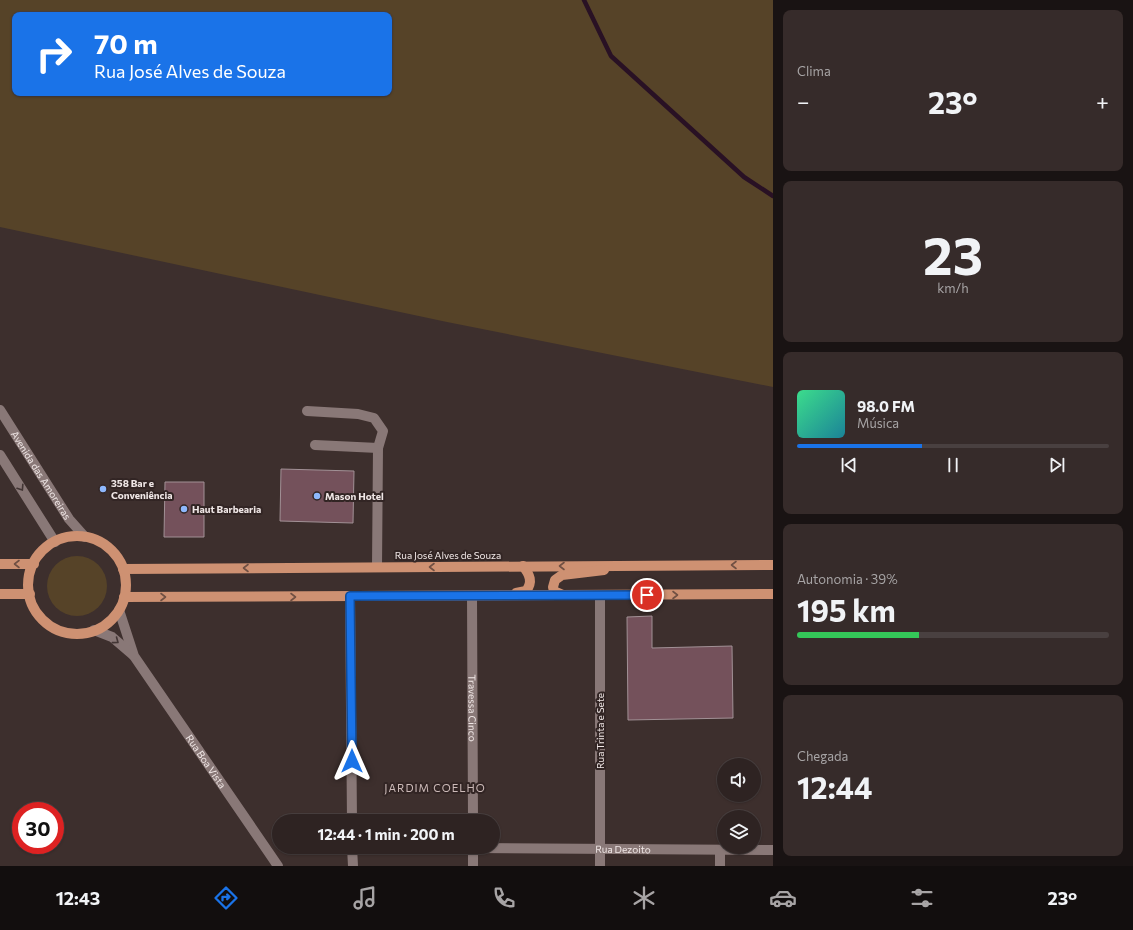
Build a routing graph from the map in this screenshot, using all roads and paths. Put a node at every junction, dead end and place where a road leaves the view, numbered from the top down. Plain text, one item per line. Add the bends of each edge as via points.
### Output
1 (0, 410) edge
2 (307, 411) dead end
3 (315, 446) dead end
4 (378, 448) junction
5 (0, 455) edge
6 (85, 537) junction
7 (55, 542) junction
8 (0, 564) edge
9 (34, 564) junction
10 (773, 564) edge
11 (523, 566) junction
12 (625, 566) junction
13 (377, 567) junction
14 (123, 569) junction
15 (0, 594) edge
16 (30, 594) junction
17 (773, 594) edge
18 (564, 595) junction
19 (600, 595) junction
20 (350, 596) junction
21 (472, 596) junction
22 (495, 596) junction
23 (124, 598) junction
24 (119, 610) junction
25 (94, 630) junction
26 (134, 656) junction
27 (352, 814) edge
28 (473, 814) edge
29 (500, 848) edge
30 (600, 849) junction
31 (717, 850) edge
32 (761, 850) edge
33 (773, 850) edge
34 (352, 854) edge
35 (473, 854) edge
36 (720, 854) edge
37 (278, 866) edge
38 (353, 866) edge
39 (473, 866) edge
40 (600, 866) edge
41 (720, 866) edge

1 - 6 street, Avenida das Amoreiras via 69,518
2 - 4 street via 358,414 374,418 382,431
3 - 4 street
4 - 13 street
5 -> 7 street
6 - 7 main road via 75,536
6 - 14 main road via 105,544 116,555
7 - 9 main road via 36,558
9 -> 8 main road
9 - 16 main road via 30,572
10 -> 12 main road, Rua José Alves de Souza
12 -> 11 main road, Rua José Alves de Souza
11 -> 13 main road, Rua José Alves de Souza
11 - 22 main road via 531,579 526,591
12 - 18 main road via 562,575 555,580 553,587 554,591
13 -> 14 main road, Rua José Alves de Souza
14 - 23 main road via 126,584
15 - 16 main road
16 - 25 main road via 40,617 53,628 68,633 84,634
19 -> 17 main road
18 - 19 main road
18 - 22 main road
19 - 30 street, Rua Trinta e Sete
20 - 21 main road
23 -> 20 main road
20 - 27 street
21 - 22 main road
21 - 28 street, Travessa Cinco
23 - 24 main road
24 - 25 main road via 111,620
24 - 26 street, Rua Boa Vista
25 -> 26 street, Rua Boa Vista via 112,637
26 - 37 street, Rua Boa Vista
29 - 30 street, Rua Dezoito
30 - 31 street, Rua Dezoito
30 - 40 street, Rua Trinta e Sete
32 - 33 street, Rua Dezoito
34 - 38 street
35 - 39 street
36 - 41 street

